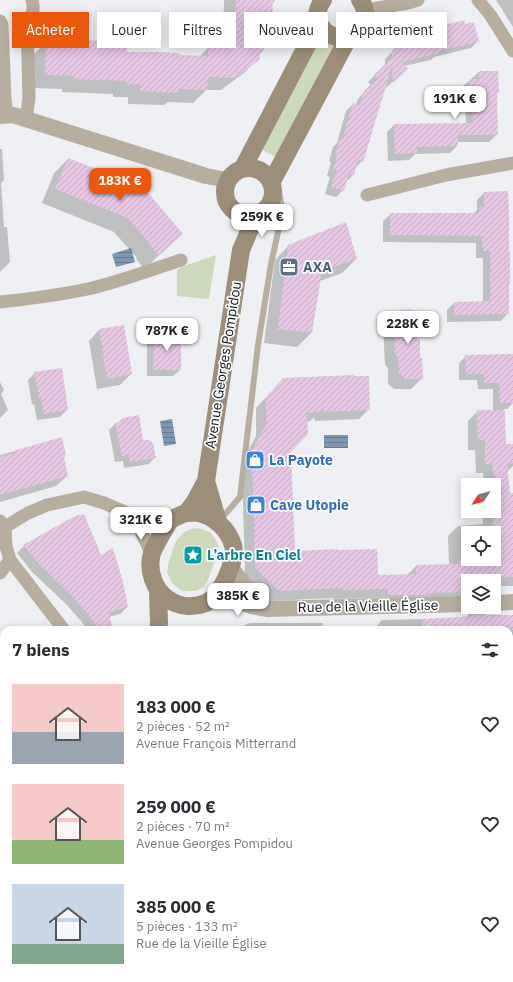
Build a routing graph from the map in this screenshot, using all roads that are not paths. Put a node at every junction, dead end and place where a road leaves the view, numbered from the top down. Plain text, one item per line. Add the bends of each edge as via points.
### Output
1 (32, 0) edge
2 (323, 0) edge
3 (418, 0) edge
4 (478, 0) edge
5 (363, 5) edge
6 (318, 12) edge
7 (0, 21) edge
8 (305, 48) edge
9 (343, 48) edge
10 (513, 51) edge
11 (4, 116) edge
12 (26, 119) junction
13 (513, 163) edge
14 (243, 168) junction
15 (227, 180) junction
16 (271, 183) junction
17 (367, 194) dead end
18 (232, 209) junction
19 (258, 214) junction
20 (240, 250) junction
21 (181, 260) dead end
22 (0, 302) edge
23 (206, 481) junction
24 (186, 513) junction
25 (139, 518) junction
26 (170, 521) junction
27 (218, 522) junction
28 (2, 524) edge
29 (152, 554) junction
30 (10, 560) junction
31 (231, 567) junction
32 (0, 573) edge
33 (158, 591) junction
34 (210, 600) junction
35 (513, 602) edge
36 (501, 603) edge
37 (461, 604) edge
38 (188, 607) junction
39 (267, 609) junction
40 (61, 626) edge
41 (159, 626) edge
42 (164, 626) edge

1 - 12 street via 34,7 27,23 29,98
2 - 6 main road
3 - 5 street via 408,3
4 - 10 street
7 - 11 street
8 - 14 main road
9 - 16 main road
11 - 12 street via 13,115
12 - 15 street via 206,176
13 - 17 street via 446,175
14 - 15 main road
14 - 16 main road via 263,172
15 - 18 main road via 226,202
16 - 19 main road via 271,201 268,207
16 - 27 lane via 279,192 283,213 271,264 258,345 240,498
18 - 19 main road via 243,215
18 - 20 main road, Avenue Georges Pompidou via 237,221
19 - 20 main road, Avenue Georges Pompidou
20 - 23 main road, Avenue Georges Pompidou
21 - 22 street via 87,289
23 - 24 main road, Avenue Georges Pompidou
23 - 27 main road, Avenue Georges Pompidou
24 - 26 main road
24 - 27 main road via 198,513
25 - 26 street
25 - 28 street via 84,497 47,505
25 - 29 street via 142,534
26 - 29 main road
27 - 31 main road via 233,545
28 - 30 street
29 - 33 main road via 152,576
30 - 32 street
30 - 40 street
31 - 34 main road via 218,592
31 - 39 street via 245,587
33 - 38 main road via 172,602
33 - 41 main road
34 - 38 main road
34 - 39 street, Rue de la Vieille Église via 230,599 248,606
35 - 36 street
37 - 39 street, Rue de la Vieille Église
38 - 42 main road

